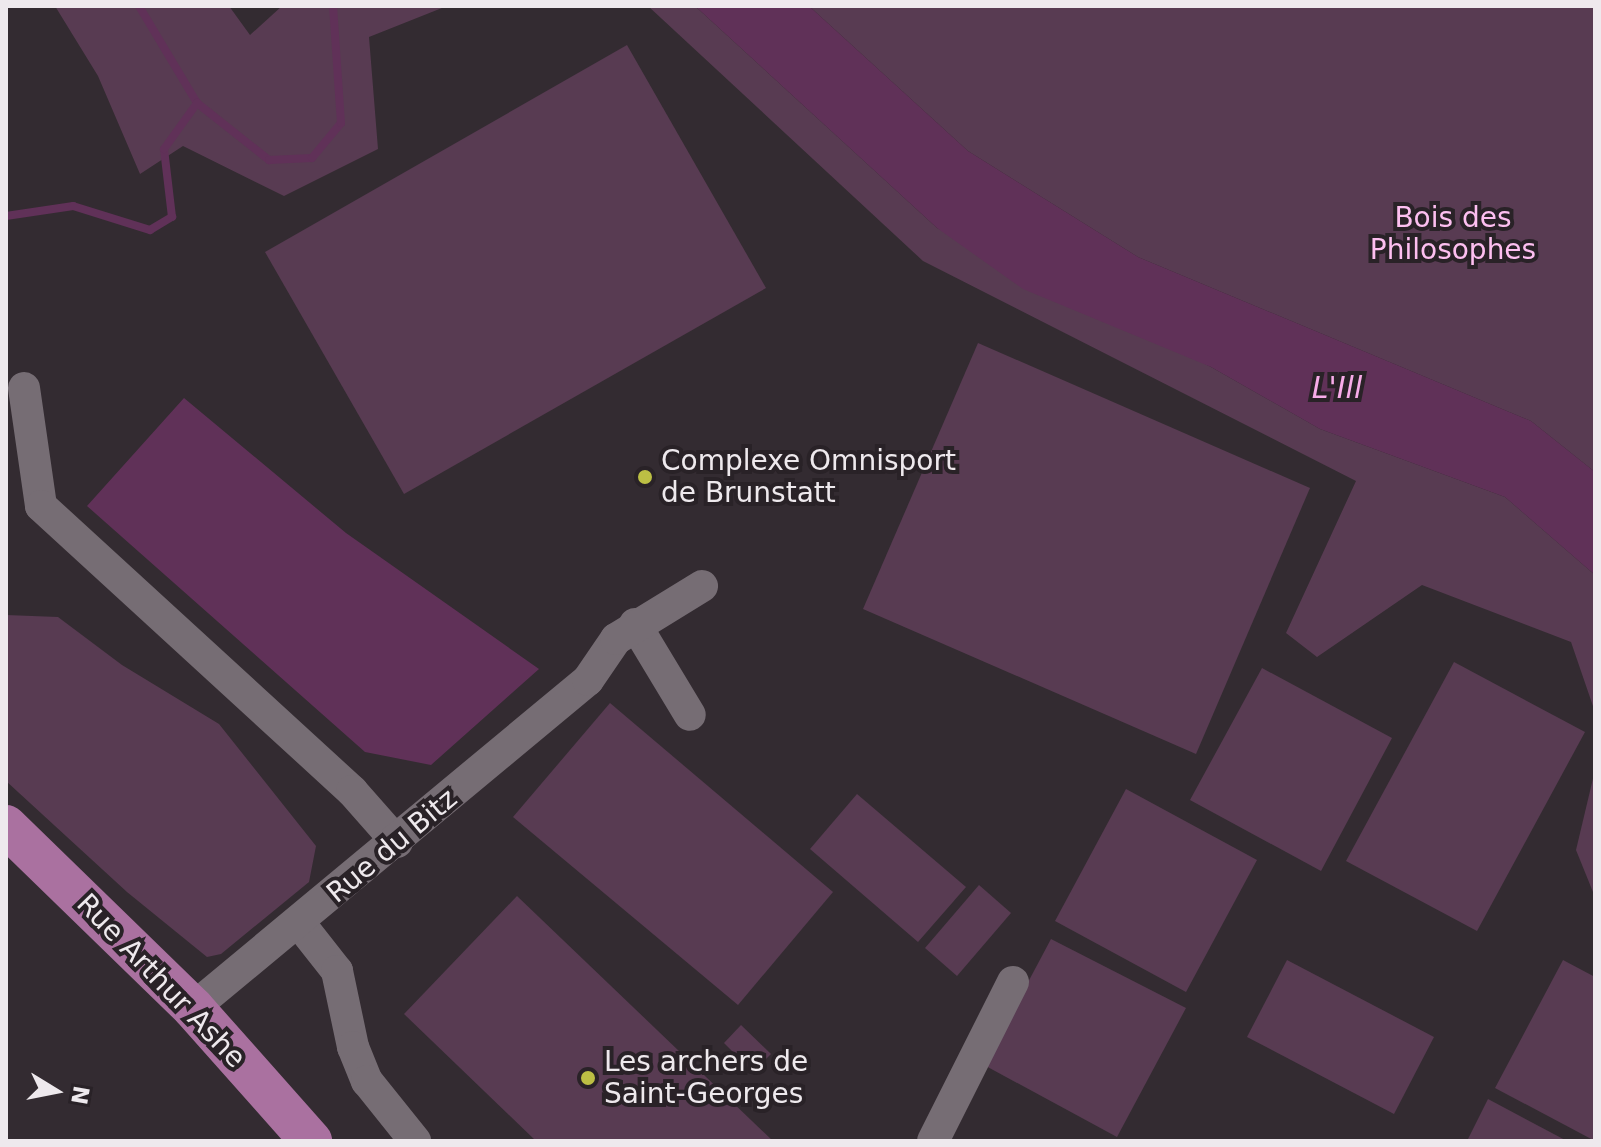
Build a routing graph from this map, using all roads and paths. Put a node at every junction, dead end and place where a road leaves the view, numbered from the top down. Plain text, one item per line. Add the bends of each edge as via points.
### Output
1 (24, 388) dead end
2 (702, 586) dead end
3 (635, 624) junction
4 (690, 715) dead end
5 (6, 826) edge
6 (397, 842) junction
7 (300, 924) junction
8 (1013, 982) dead end
9 (193, 1008) junction
10 (311, 1141) edge
11 (415, 1141) edge
12 (933, 1141) edge

1 - 6 street via 41,506 352,791
2 - 3 street, Rue du Bitz
3 - 4 street
3 - 6 street, Rue du Bitz via 616,639 588,680
5 - 9 main road, Rue Arthur Ashe
6 - 7 street, Rue du Bitz
7 - 9 street, Rue du Bitz
7 - 11 street via 337,971 353,1047 367,1081
8 - 12 street
9 - 10 main road, Rue Arthur Ashe

